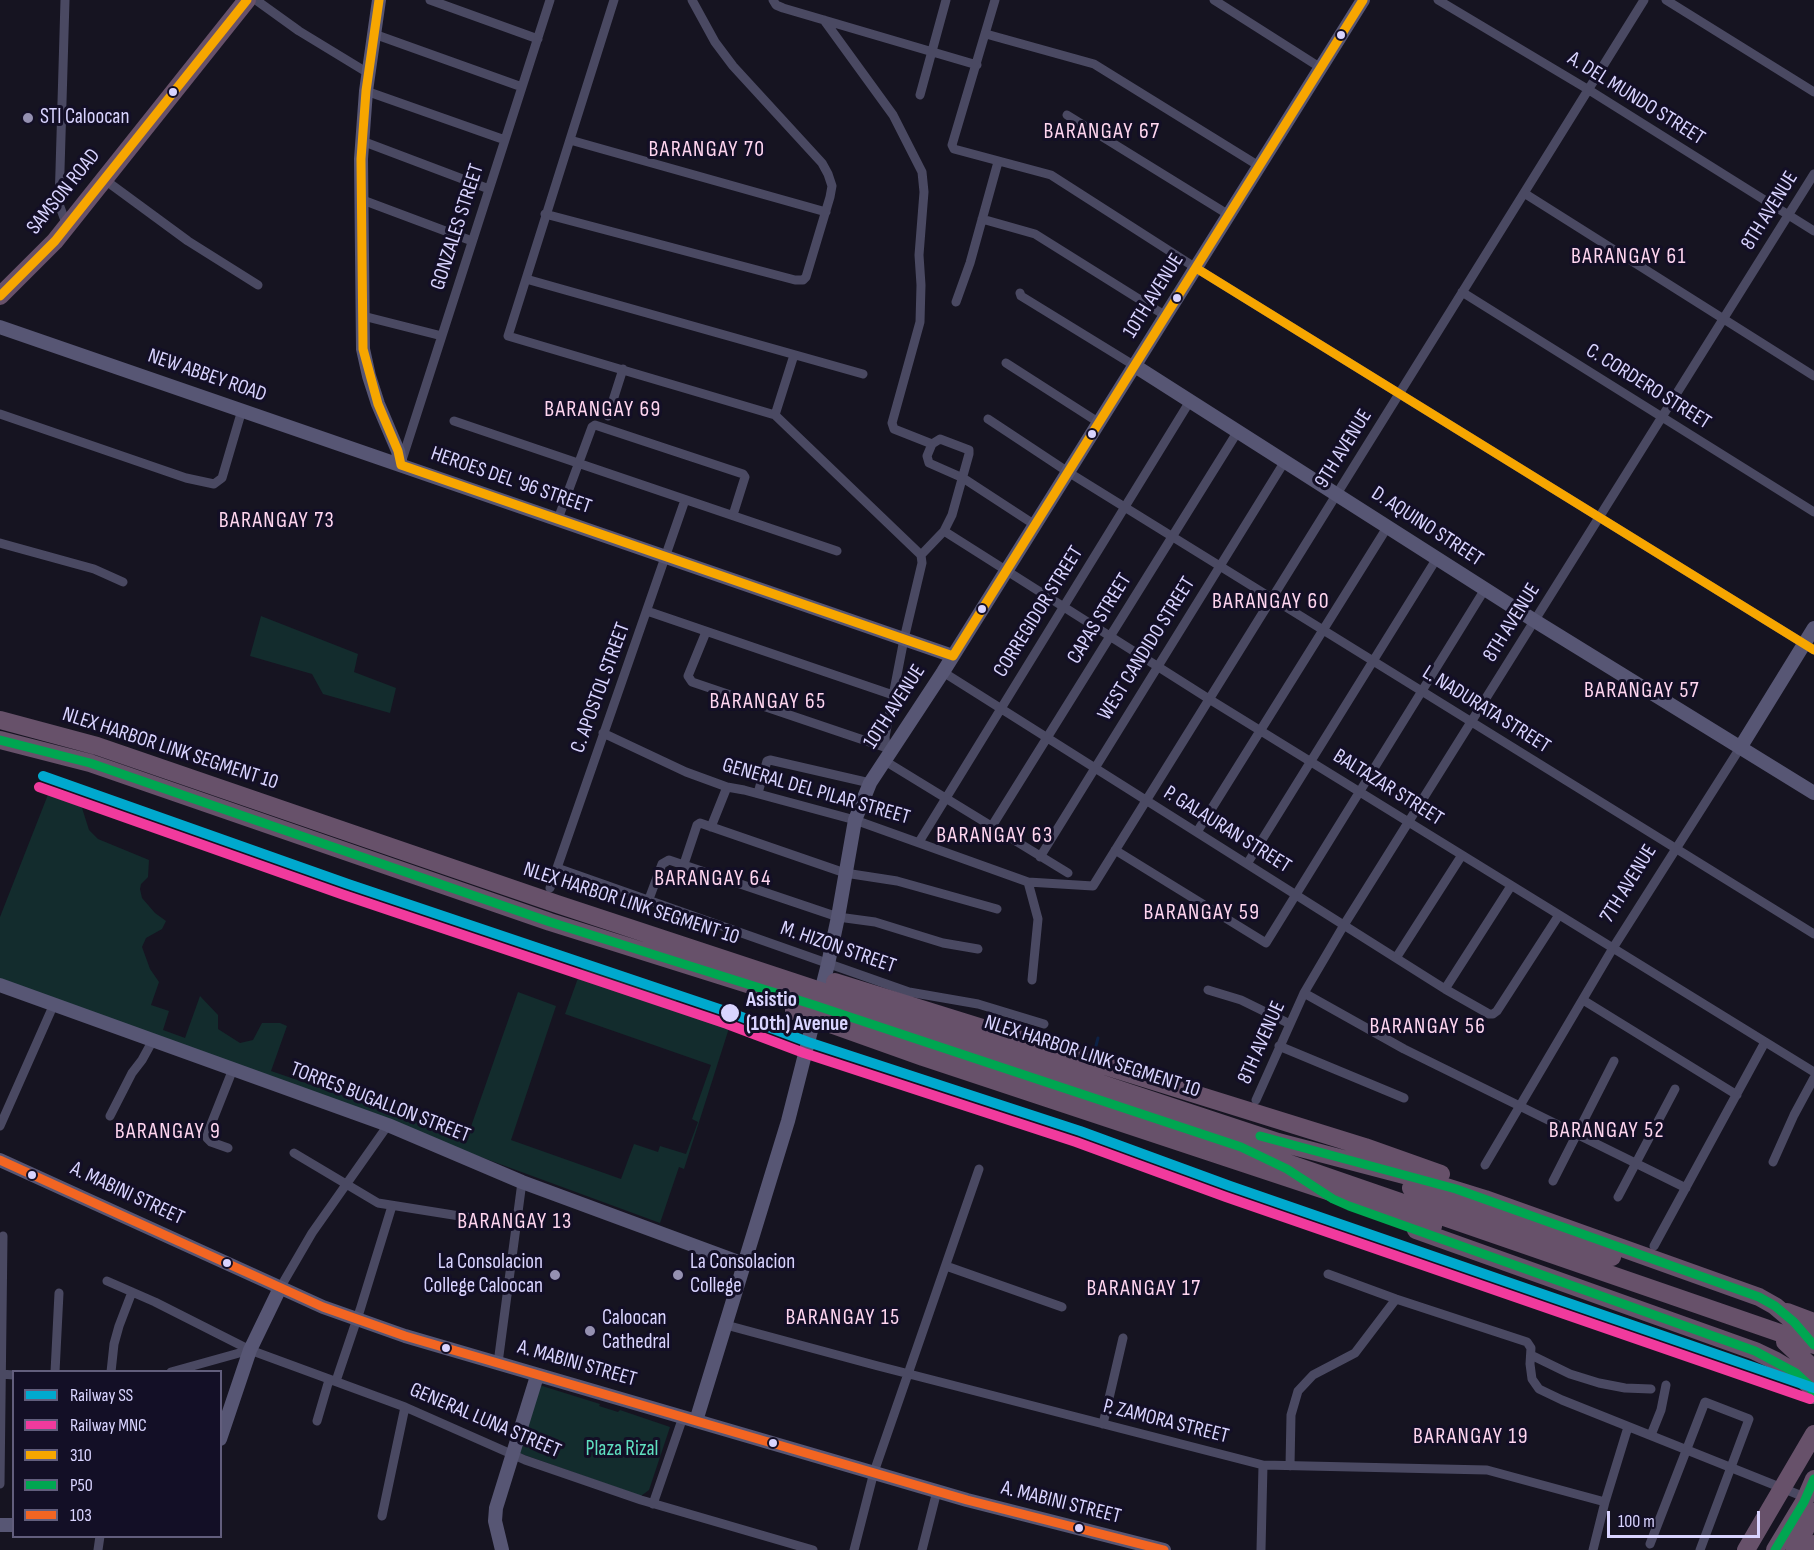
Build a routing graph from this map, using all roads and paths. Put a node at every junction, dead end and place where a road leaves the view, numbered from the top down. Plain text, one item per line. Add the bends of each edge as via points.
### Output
1 (65, 0) edge
2 (247, 0) edge
3 (256, 0) edge
4 (379, 0) edge
5 (430, 0) edge
6 (550, 0) edge
7 (614, 0) edge
8 (692, 0) edge
9 (773, 0) edge
10 (946, 0) edge
11 (995, 0) edge
12 (1214, 0) edge
13 (1363, 0) edge
14 (1438, 0) edge
15 (1644, 0) edge
16 (1666, 0) edge
17 (824, 20) junction
18 (374, 34) junction
19 (986, 34) junction
20 (538, 39) junction
21 (932, 51) junction
22 (977, 65) junction
23 (1321, 68) junction
24 (368, 73) junction
25 (522, 87) junction
26 (1588, 90) junction
27 (366, 91) junction
28 (1814, 92) edge
29 (920, 95) dead end
30 (1067, 115) dead end
31 (505, 140) junction
32 (570, 140) junction
33 (362, 141) junction
34 (998, 162) junction
35 (1259, 166) junction
36 (1814, 174) edge
37 (105, 180) junction
38 (489, 189) junction
39 (1524, 193) junction
40 (360, 199) junction
41 (826, 212) junction
42 (545, 214) junction
43 (1229, 215) junction
44 (1789, 215) junction
45 (982, 219) junction
46 (67, 226) junction
47 (1814, 231) edge
48 (472, 241) junction
49 (1196, 268) junction
50 (526, 279) junction
51 (258, 285) dead end
52 (1462, 292) junction
53 (1020, 293) dead end
54 (0, 296) edge
55 (956, 302) dead end
56 (363, 316) junction
57 (1166, 316) junction
58 (1723, 319) junction
59 (0, 327) edge
60 (442, 336) junction
61 (794, 355) junction
62 (1006, 363) dead end
63 (1135, 366) junction
64 (622, 369) junction
65 (863, 374) dead end
66 (1814, 376) edge
67 (1399, 393) junction
68 (1190, 401) junction
69 (242, 410) junction
70 (771, 413) junction
71 (0, 414) edge
72 (608, 416) dead end
73 (1662, 417) junction
74 (988, 419) dead end
75 (454, 421) dead end
76 (1098, 422) junction
77 (1238, 431) junction
78 (932, 444) junction
79 (1286, 461) junction
80 (579, 464) junction
81 (401, 465) junction
82 (1068, 472) junction
83 (963, 478) junction
84 (1337, 494) junction
85 (685, 500) junction
86 (1125, 507) junction
87 (1814, 512) edge
88 (733, 515) junction
89 (1599, 517) junction
90 (558, 519) junction
91 (1035, 525) junction
92 (1388, 526) junction
93 (944, 531) junction
94 (1173, 536) junction
95 (0, 543) edge
96 (837, 551) dead end
97 (921, 555) junction
98 (666, 556) junction
99 (1437, 558) junction
100 (1221, 566) junction
101 (1007, 569) junction
102 (123, 582) dead end
103 (1485, 589) junction
104 (1272, 598) junction
105 (1064, 606) junction
106 (647, 611) junction
107 (1535, 621) junction
108 (1814, 628) edge
109 (1323, 630) junction
110 (706, 632) junction
111 (1111, 635) junction
112 (904, 639) junction
113 (1809, 647) edge
114 (953, 656) junction
115 (1374, 661) junction
116 (1159, 665) junction
117 (943, 672) junction
118 (1422, 691) junction
119 (893, 695) junction
120 (1209, 699) junction
121 (1002, 708) junction
122 (0, 720) edge
123 (1472, 722) junction
124 (1261, 730) junction
125 (603, 733) junction
126 (1048, 737) junction
127 (0, 740) edge
128 (1740, 748) junction
129 (888, 753) junction
130 (1311, 762) junction
131 (1095, 767) junction
132 (870, 783) junction
133 (727, 787) junction
134 (1359, 792) junction
135 (758, 793) junction
136 (1814, 793) edge
137 (947, 797) junction
138 (1147, 800) junction
139 (855, 820) junction
140 (1409, 822) junction
141 (992, 826) junction
142 (711, 827) junction
143 (1197, 832) junction
144 (920, 842) junction
145 (1676, 849) junction
146 (1115, 850) junction
147 (1462, 855) junction
148 (1040, 857) junction
149 (684, 864) junction
150 (1247, 864) junction
151 (557, 868) junction
152 (845, 873) junction
153 (1068, 873) dead end
154 (1028, 882) junction
155 (1093, 886) joint
156 (1511, 886) junction
157 (1296, 894) junction
158 (553, 896) junction
159 (649, 899) junction
160 (997, 909) dead end
161 (1559, 915) junction
162 (838, 917) junction
163 (550, 922) junction
164 (1344, 925) junction
165 (1814, 934) edge
166 (1613, 948) junction
167 (978, 949) dead end
168 (1396, 958) junction
169 (828, 964) junction
170 (1032, 980) dead end
171 (0, 985) edge
172 (1444, 989) junction
173 (1208, 990) dead end
174 (1304, 993) junction
175 (1582, 1000) junction
176 (54, 1004) junction
177 (1044, 1024) dead end
178 (1290, 1024) junction
179 (153, 1040) junction
180 (1766, 1042) junction
181 (1279, 1046) junction
182 (1614, 1061) dead end
183 (233, 1069) junction
184 (1814, 1072) edge
185 (1814, 1078) edge
186 (1675, 1089) dead end
187 (1737, 1095) junction
188 (1404, 1098) dead end
189 (1256, 1100) dead end
190 (1520, 1106) junction
191 (110, 1116) dead end
192 (388, 1125) junction
193 (0, 1126) edge
194 (1577, 1134) junction
195 (1244, 1140) junction
196 (228, 1148) dead end
197 (294, 1153) dead end
198 (0, 1160) edge
199 (1773, 1162) dead end
200 (1636, 1163) junction
201 (1485, 1165) dead end
202 (979, 1169) dead end
203 (1553, 1181) dead end
204 (522, 1182) junction
205 (347, 1184) junction
206 (1686, 1188) junction
207 (1618, 1197) dead end
208 (392, 1206) junction
209 (516, 1225) junction
210 (3, 1236) dead end
211 (1654, 1246) dead end
212 (744, 1264) junction
213 (946, 1266) junction
214 (1328, 1274) dead end
215 (1681, 1275) junction
216 (107, 1281) dead end
217 (280, 1288) junction
218 (132, 1292) junction
219 (59, 1293) dead end
220 (1396, 1299) junction
221 (1670, 1304) junction
222 (1062, 1307) dead end
223 (356, 1320) junction
224 (1814, 1322) edge
225 (726, 1324) junction
226 (1814, 1328) edge
227 (1123, 1338) dead end
228 (1785, 1342) junction
229 (1814, 1345) edge
230 (250, 1350) junction
231 (1531, 1351) junction
232 (1814, 1352) edge
233 (498, 1363) junction
234 (1814, 1369) edge
235 (55, 1370) edge
236 (111, 1370) edge
237 (175, 1370) edge
238 (0, 1374) edge
239 (907, 1374) junction
240 (537, 1376) junction
241 (332, 1380) junction
242 (1666, 1385) dead end
243 (1651, 1389) dead end
244 (1814, 1395) edge
245 (405, 1407) junction
246 (689, 1419) junction
247 (317, 1421) dead end
248 (1103, 1424) junction
249 (1628, 1427) junction
250 (222, 1433) edge
251 (1814, 1434) edge
252 (1651, 1435) junction
253 (1686, 1450) junction
254 (513, 1453) junction
255 (1263, 1465) junction
256 (1290, 1466) junction
257 (1731, 1468) junction
258 (874, 1472) junction
259 (1814, 1479) edge
260 (0, 1484) edge
261 (937, 1491) junction
262 (1812, 1499) edge
263 (1605, 1502) junction
264 (653, 1504) junction
265 (382, 1516) dead end
266 (775, 1539) junction
267 (1650, 1544) dead end
268 (1814, 1544) edge
269 (502, 1550) edge
270 (772, 1550) edge
271 (813, 1550) edge
272 (854, 1550) edge
273 (922, 1550) edge
274 (1164, 1550) edge
275 (1261, 1550) edge
276 (1593, 1550) edge
277 (1700, 1550) edge
278 (1746, 1550) edge
279 (1775, 1550) edge
280 (1795, 1550) edge
281 (1810, 1550) edge

1 - 46 street via 59,204
2 - 37 highway, SAMSON ROAD
3 - 24 street
4 - 18 street, HEROES DEL '96 STREET
5 - 20 street
6 - 20 street, GONZALES STREET
7 - 32 street
8 - 41 street via 733,66 822,163 832,186
9 - 17 street via 783,8
10 - 21 street
11 - 19 street
12 - 23 street
13 - 23 street, 10TH AVENUE
14 - 26 street, A. DEL MUNDO STREET
15 - 26 street, 9TH AVENUE
16 - 28 street
17 - 21 street
17 - 78 street via 893,115 922,172 920,322 892,423 894,429
18 - 24 street, HEROES DEL '96 STREET
18 - 25 street
19 - 22 street
19 - 35 street via 1094,64
20 - 25 street, GONZALES STREET
21 - 22 street
21 - 29 street
22 - 34 street via 952,145 954,149
23 - 35 street, 10TH AVENUE
24 - 27 street, HEROES DEL '96 STREET
25 - 31 street, GONZALES STREET
26 - 39 street, 9TH AVENUE
26 - 44 street, A. DEL MUNDO STREET
27 - 31 street
27 - 33 street, HEROES DEL '96 STREET
30 - 43 street
31 - 38 street, GONZALES STREET
32 - 41 street
32 - 42 street
33 - 38 street
33 - 40 street, HEROES DEL '96 STREET
34 - 45 street
34 - 49 street via 1051,175
35 - 43 street, 10TH AVENUE
36 - 44 street, 8TH AVENUE
37 - 46 highway, SAMSON ROAD
37 - 51 street via 188,241
38 - 48 street, GONZALES STREET
39 - 52 street, 9TH AVENUE
39 - 58 street
40 - 48 street
40 - 56 street, HEROES DEL '96 STREET
41 - 42 street via 811,267 803,280
42 - 50 street
43 - 49 street, 10TH AVENUE
44 - 47 street, A. DEL MUNDO STREET
44 - 58 street, 8TH AVENUE
45 - 55 street
45 - 57 street via 1035,234
46 - 54 highway, SAMSON ROAD
48 - 60 street, GONZALES STREET
49 - 57 street, 10TH AVENUE
49 - 67 street
50 - 61 street
50 - 64 street via 508,336
52 - 67 street, 9TH AVENUE
52 - 73 street, C. CORDERO STREET
53 - 63 street, D. AQUINO STREET
56 - 60 street
56 - 81 street, HEROES DEL '96 STREET via 363,349 369,376
57 - 63 street, 10TH AVENUE
58 - 66 street
58 - 73 street, 8TH AVENUE
59 - 69 street, NEW ABBEY ROAD
60 - 81 street, GONZALES STREET
61 - 65 street
61 - 70 street
62 - 76 street
63 - 68 street, D. AQUINO STREET
63 - 76 street, 10TH AVENUE
64 - 70 street
64 - 72 street
67 - 84 street, 9TH AVENUE
67 - 89 street
68 - 77 street, D. AQUINO STREET
68 - 86 street, CORREGIDOR STREET
69 - 71 street via 222,478 214,484 186,478
69 - 81 street, NEW ABBEY ROAD
70 - 97 street
73 - 87 street, C. CORDERO STREET
73 - 89 street, 8TH AVENUE
74 - 82 street, L. NADURATA STREET
75 - 80 street
76 - 82 street, 10TH AVENUE
77 - 79 street, D. AQUINO STREET
77 - 94 street, CAPAS STREET
78 - 83 street via 927,456 929,463
78 - 83 street via 940,439 969,450
79 - 84 street, D. AQUINO STREET
79 - 100 street, WEST CANDIDO STREET
80 - 85 street
80 - 88 street via 593,425 619,432 743,474
80 - 90 street
81 - 90 street, HEROES DEL '96 STREET
82 - 86 street, L. NADURATA STREET
82 - 91 street, 10TH AVENUE
83 - 91 street
83 - 93 street
84 - 92 street, D. AQUINO STREET
84 - 104 street, 9TH AVENUE
85 - 88 street
85 - 98 street, C. APOSTOL STREET
86 - 94 street, L. NADURATA STREET
86 - 105 street, CORREGIDOR STREET
88 - 96 street
89 - 107 street, 8TH AVENUE
89 - 113 street
90 - 98 street, HEROES DEL '96 STREET
91 - 101 street, 10TH AVENUE
92 - 99 street, D. AQUINO STREET
92 - 109 street
93 - 97 street
93 - 101 street, BALTAZAR STREET
94 - 100 street, L. NADURATA STREET
94 - 111 street, CAPAS STREET
95 - 102 street via 94,569
97 - 112 street
98 - 106 street, C. APOSTOL STREET
98 - 112 street, HEROES DEL '96 STREET
99 - 103 street, D. AQUINO STREET
99 - 115 street
100 - 104 street, L. NADURATA STREET
100 - 116 street, WEST CANDIDO STREET
101 - 105 street, BALTAZAR STREET
101 - 114 street, 10TH AVENUE
103 - 107 street, D. AQUINO STREET
103 - 118 street
104 - 109 street, L. NADURATA STREET
104 - 120 street, 9TH AVENUE
105 - 111 street, BALTAZAR STREET
105 - 121 street, CORREGIDOR STREET
106 - 110 street
106 - 125 street, C. APOSTOL STREET
107 - 123 street, 8TH AVENUE
107 - 128 street, D. AQUINO STREET
108 - 113 street, 7TH AVENUE
109 - 115 street, L. NADURATA STREET
109 - 124 street
110 - 119 street
110 - 129 street via 688,676 692,682
111 - 116 street, BALTAZAR STREET
111 - 126 street, CAPAS STREET
112 - 114 street, HEROES DEL '96 STREET
112 - 119 street
113 - 128 street, 7TH AVENUE
114 - 117 street, 10TH AVENUE
115 - 118 street, L. NADURATA STREET
115 - 130 street
116 - 120 street, BALTAZAR STREET
116 - 131 street, WEST CANDIDO STREET
117 - 121 street, P. GALAURAN STREET
117 - 129 street, 10TH AVENUE
118 - 123 street, L. NADURATA STREET
118 - 134 street
119 - 129 street via 885,737
120 - 124 street, BALTAZAR STREET
120 - 138 street, 9TH AVENUE
121 - 126 street, P. GALAURAN STREET
121 - 137 street, CORREGIDOR STREET
122 - 158 highway, NLEX HARBOR LINK SEGMENT 10 via 97,746
123 - 140 street, 8TH AVENUE
123 - 145 street, L. NADURATA STREET
124 - 130 street, BALTAZAR STREET
124 - 143 street
125 - 133 street, GENERAL DEL PILAR STREET
125 - 151 street, C. APOSTOL STREET
126 - 131 street, P. GALAURAN STREET
126 - 141 street, CAPAS STREET
127 - 163 highway, NLEX HARBOR LINK SEGMENT 10 via 90,763
128 - 136 street, D. AQUINO STREET
128 - 145 street, 7TH AVENUE
129 - 132 street, 10TH AVENUE
129 - 137 street
130 - 134 street, BALTAZAR STREET
130 - 150 street
131 - 138 street, P. GALAURAN STREET
131 - 148 street, WEST CANDIDO STREET
132 - 135 street via 770,760
132 - 139 street, 10TH AVENUE
133 - 135 street, GENERAL DEL PILAR STREET
133 - 142 street
134 - 140 street, BALTAZAR STREET
134 - 157 street
135 - 139 street, GENERAL DEL PILAR STREET
137 - 141 street
137 - 144 street, CORREGIDOR STREET
138 - 143 street, P. GALAURAN STREET
138 - 146 street, 9TH AVENUE
139 - 144 street, GENERAL DEL PILAR STREET
139 - 152 street, 10TH AVENUE
140 - 147 street, BALTAZAR STREET
140 - 164 street, 8TH AVENUE
141 - 148 street
142 - 149 street via 697,825
142 - 152 street
143 - 150 street, P. GALAURAN STREET
144 - 154 street, GENERAL DEL PILAR STREET
145 - 165 street, L. NADURATA STREET
145 - 166 street, 7TH AVENUE
146 - 155 street, 9TH AVENUE
146 - 157 street via 1264,943
147 - 156 street, BALTAZAR STREET
147 - 168 street
148 - 153 street
149 - 159 street via 664,862
149 - 162 street
150 - 157 street, P. GALAURAN STREET
151 - 158 street, C. APOSTOL STREET
151 - 159 street, M. HIZON STREET
152 - 160 street via 897,881
152 - 162 street, 10TH AVENUE
154 - 155 street, GENERAL DEL PILAR STREET
154 - 170 street via 1038,919
156 - 161 street, BALTAZAR STREET
156 - 172 street
157 - 164 street, P. GALAURAN STREET
158 - 195 highway, NLEX HARBOR LINK SEGMENT 10
158 - 215 highway via 1404,1160
159 - 169 street, M. HIZON STREET
161 - 166 street, BALTAZAR STREET
161 - 172 street, P. GALAURAN STREET via 1493,1014
162 - 167 street via 875,922
162 - 169 street, 10TH AVENUE
163 - 195 highway, NLEX HARBOR LINK SEGMENT 10
163 - 221 highway via 923,1057
164 - 168 street, P. GALAURAN STREET
164 - 174 street, 8TH AVENUE
166 - 175 street, 7TH AVENUE
166 - 180 street, BALTAZAR STREET
168 - 172 street, P. GALAURAN STREET
169 - 177 street, M. HIZON STREET via 909,992 978,1004
169 - 212 street, 10TH AVENUE via 788,1121
171 - 176 street, TORRES BUGALLON STREET
173 - 178 street via 1240,1000
174 - 178 street, 8TH AVENUE
174 - 190 street
175 - 187 street
175 - 190 street, 7TH AVENUE
176 - 179 street, TORRES BUGALLON STREET
176 - 193 street
178 - 181 street, 8TH AVENUE
179 - 183 street, TORRES BUGALLON STREET
179 - 191 street
180 - 184 street, BALTAZAR STREET
180 - 187 street
181 - 188 street
181 - 189 street, 8TH AVENUE
182 - 194 street
183 - 192 street, TORRES BUGALLON STREET
183 - 196 street via 207,1138
185 - 199 street
186 - 200 street
187 - 206 street
190 - 194 street
190 - 201 street, 7TH AVENUE
192 - 204 street, TORRES BUGALLON STREET
192 - 205 street
194 - 200 street
194 - 203 street
195 - 226 highway
195 - 229 highway
195 - 229 highway via 1308,1150 1466,1192 1759,1297 1794,1322
195 - 244 highway via 1333,1199 1755,1351 1796,1373
197 - 205 street
198 - 217 street, A. MABINI STREET
200 - 206 street
200 - 207 street
202 - 213 street
204 - 209 street
204 - 212 street, TORRES BUGALLON STREET
205 - 208 street via 363,1196
205 - 217 street
206 - 211 street
208 - 209 street
208 - 223 street
209 - 233 street
210 - 238 street
212 - 225 street, 10TH AVENUE
213 - 222 street
213 - 239 street
214 - 220 street
215 - 221 highway
215 - 224 highway
216 - 218 street, GENERAL LUNA STREET
217 - 223 street, A. MABINI STREET
217 - 230 street
218 - 230 street, GENERAL LUNA STREET
218 - 236 street via 118,1326
219 - 235 street
220 - 231 street via 1527,1342
220 - 256 street via 1355,1353 1313,1375 1298,1391 1291,1415
221 - 228 highway
223 - 233 street, A. MABINI STREET
223 - 241 street
225 - 239 street, P. ZAMORA STREET
225 - 246 street, 10TH AVENUE
227 - 248 street
228 - 232 highway
228 - 234 highway
230 - 237 street
230 - 241 street, GENERAL LUNA STREET
230 - 250 street
231 - 243 street via 1570,1374 1625,1388
231 - 249 street via 1532,1379 1539,1389
233 - 240 street, A. MABINI STREET
238 - 260 street
239 - 248 street, P. ZAMORA STREET
239 - 258 street
240 - 246 street, A. MABINI STREET
240 - 254 street
241 - 245 street, GENERAL LUNA STREET
241 - 247 street
242 - 252 street
245 - 254 street, GENERAL LUNA STREET
245 - 265 street
246 - 258 street, A. MABINI STREET
246 - 264 street
248 - 255 street, P. ZAMORA STREET
249 - 252 street
249 - 263 street
251 - 278 highway
252 - 253 street
253 - 257 street
253 - 257 street via 1705,1402 1749,1419
253 - 267 street
254 - 264 street, GENERAL LUNA STREET
254 - 269 street via 496,1508
255 - 256 street, P. ZAMORA STREET
255 - 275 street
256 - 263 street, P. ZAMORA STREET via 1487,1470
257 - 262 street
257 - 277 street
258 - 261 street, A. MABINI STREET
258 - 272 street
259 - 279 highway
261 - 273 street
261 - 274 street, A. MABINI STREET
262 - 280 highway
263 - 276 street
264 - 266 street, GENERAL LUNA STREET
266 - 270 street
266 - 271 street, GENERAL LUNA STREET
268 - 281 highway

